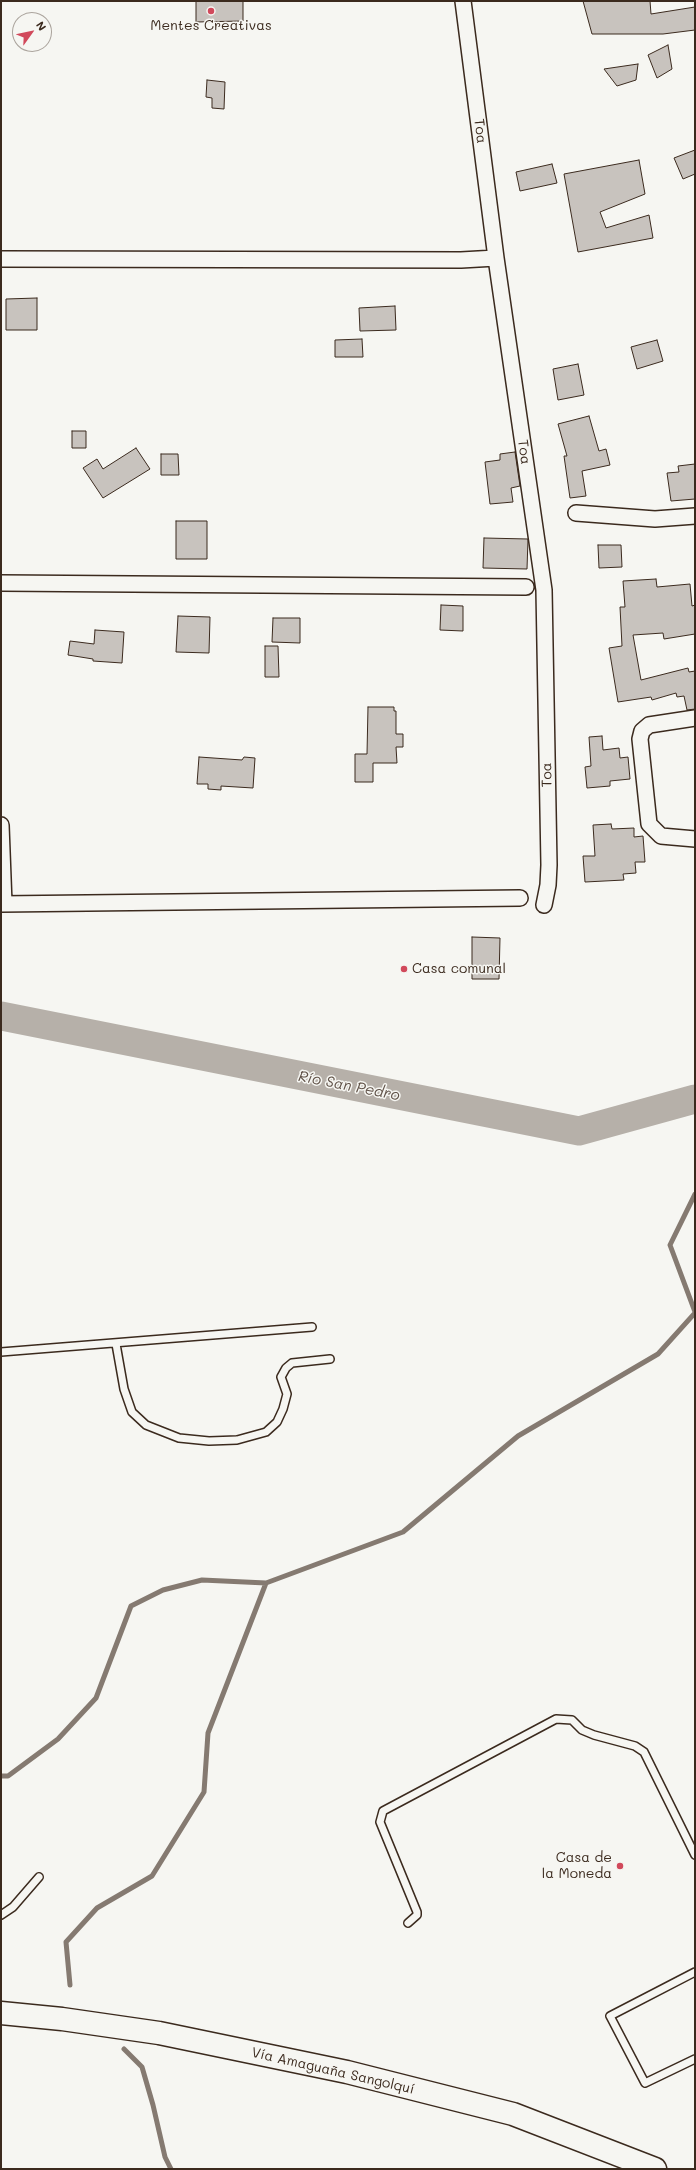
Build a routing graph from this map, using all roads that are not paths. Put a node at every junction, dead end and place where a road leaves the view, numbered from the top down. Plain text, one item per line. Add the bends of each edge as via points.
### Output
1 (463, 1) edge
2 (496, 258) junction
3 (1, 259) edge
4 (576, 513) dead end
5 (695, 516) edge
6 (1, 583) edge
7 (526, 587) dead end
8 (695, 718) edge
9 (1, 825) edge
10 (695, 839) edge
11 (520, 898) dead end
12 (2, 904) edge
13 (544, 905) dead end
14 (312, 1327) dead end
15 (116, 1344) junction
16 (1, 1352) edge
17 (330, 1359) dead end
18 (695, 1855) edge
19 (39, 1876) dead end
20 (1, 1914) edge
21 (408, 1923) dead end
22 (695, 1972) edge
23 (1, 2013) edge
24 (695, 2059) edge
25 (655, 2169) edge

1 - 2 street, Toa
2 - 3 street
2 - 13 street, Toa via 544,590 549,865
4 - 5 street via 655,519
6 - 7 street
8 - 10 street via 649,725 642,731 640,739 649,824 661,836
9 - 12 street
11 - 12 street
14 - 15 lane
15 - 16 lane
15 - 17 lane via 124,1389 132,1412 146,1425 179,1438 209,1442 236,1440 266,1432 277,1422 284,1409 287,1394 281,1377 286,1368 292,1363
18 - 21 lane via 644,1752 635,1746 582,1730 572,1720 556,1719 382,1811 380,1822 417,1912
19 - 20 lane via 13,1907
22 - 24 lane via 610,2016 645,2083
23 - 25 highway, Vía Amaguaña Sangolquí via 159,2033 347,2072 513,2114

